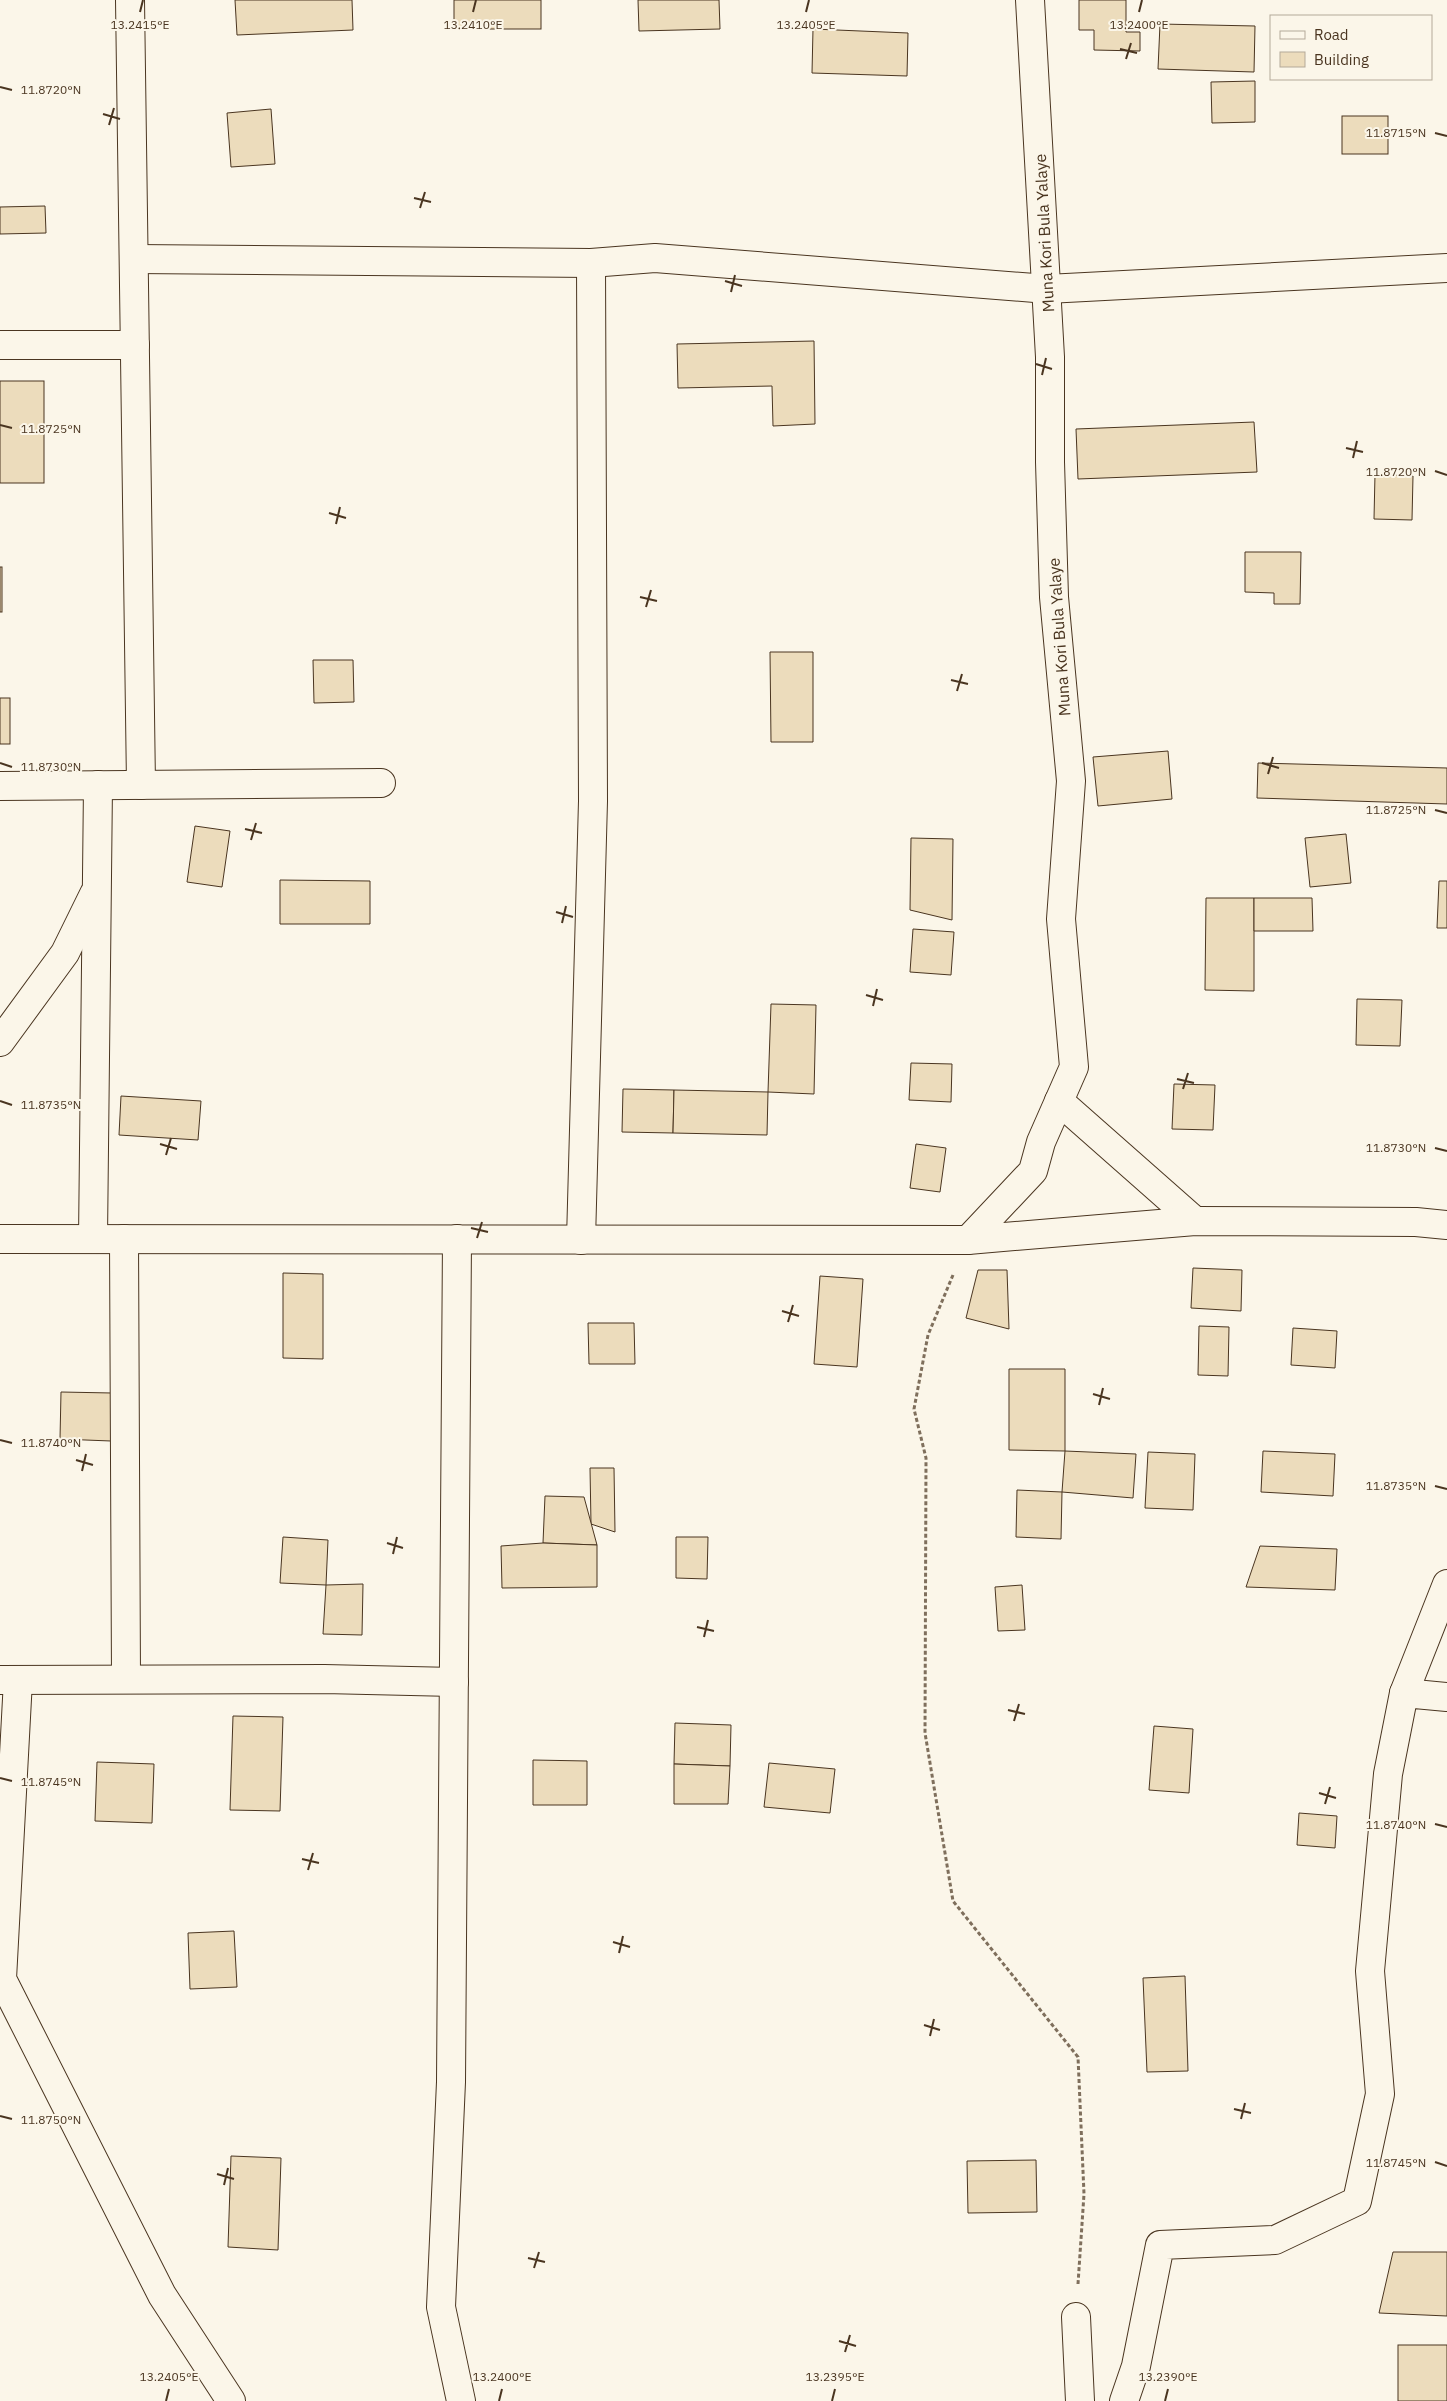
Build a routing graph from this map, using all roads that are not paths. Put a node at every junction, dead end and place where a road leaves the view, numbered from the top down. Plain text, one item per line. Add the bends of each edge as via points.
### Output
1 (130, 0) edge
2 (1030, 0) edge
3 (134, 259) junction
4 (591, 263) junction
5 (1447, 268) edge
6 (1047, 290) junction
7 (0, 345) edge
8 (135, 345) junction
9 (381, 783) dead end
10 (98, 785) junction
11 (141, 785) junction
12 (0, 786) edge
13 (97, 889) junction
14 (0, 1042) edge
15 (1059, 1100) junction
16 (1195, 1221) junction
17 (1447, 1225) edge
18 (0, 1239) edge
19 (93, 1239) junction
20 (124, 1239) junction
21 (457, 1239) junction
22 (581, 1240) junction
23 (968, 1240) junction
24 (1447, 1584) edge
25 (126, 1679) junction
26 (9, 1680) edge
27 (454, 1682) junction
28 (1404, 1694) junction
29 (1447, 1697) edge
30 (1076, 2317) road end
31 (231, 2401) edge
32 (461, 2401) edge
33 (1080, 2401) edge
34 (1124, 2401) edge

1 - 3 street
2 - 6 street, Muna Kori Bula Yalaye
3 - 4 street
3 - 8 street
4 - 6 street via 655,258
4 - 22 street via 593,801
5 - 6 street
6 - 15 street, Muna Kori Bula Yalaye via 1054,597 1071,781 1061,919 1074,1067
7 - 8 street
8 - 11 street
9 - 11 street
10 - 11 street
10 - 12 street
10 - 13 street
13 - 14 street via 66,953
13 - 19 street
15 - 16 street
15 - 23 street, Muna Kori Bula Yalaye via 1033,1171
16 - 17 street via 1416,1222
16 - 23 street
18 - 19 street
19 - 20 street
20 - 21 street
20 - 25 street
21 - 22 street
21 - 27 street
22 - 23 street
24 - 28 street
25 - 26 street
25 - 27 street
26 - 31 street via 2,1980 162,2295
27 - 32 street via 451,2082 442,2307
28 - 29 street
28 - 34 street via 1388,1774 1370,1971 1380,2094 1357,2201 1275,2240 1160,2245 1136,2366
30 - 33 street

